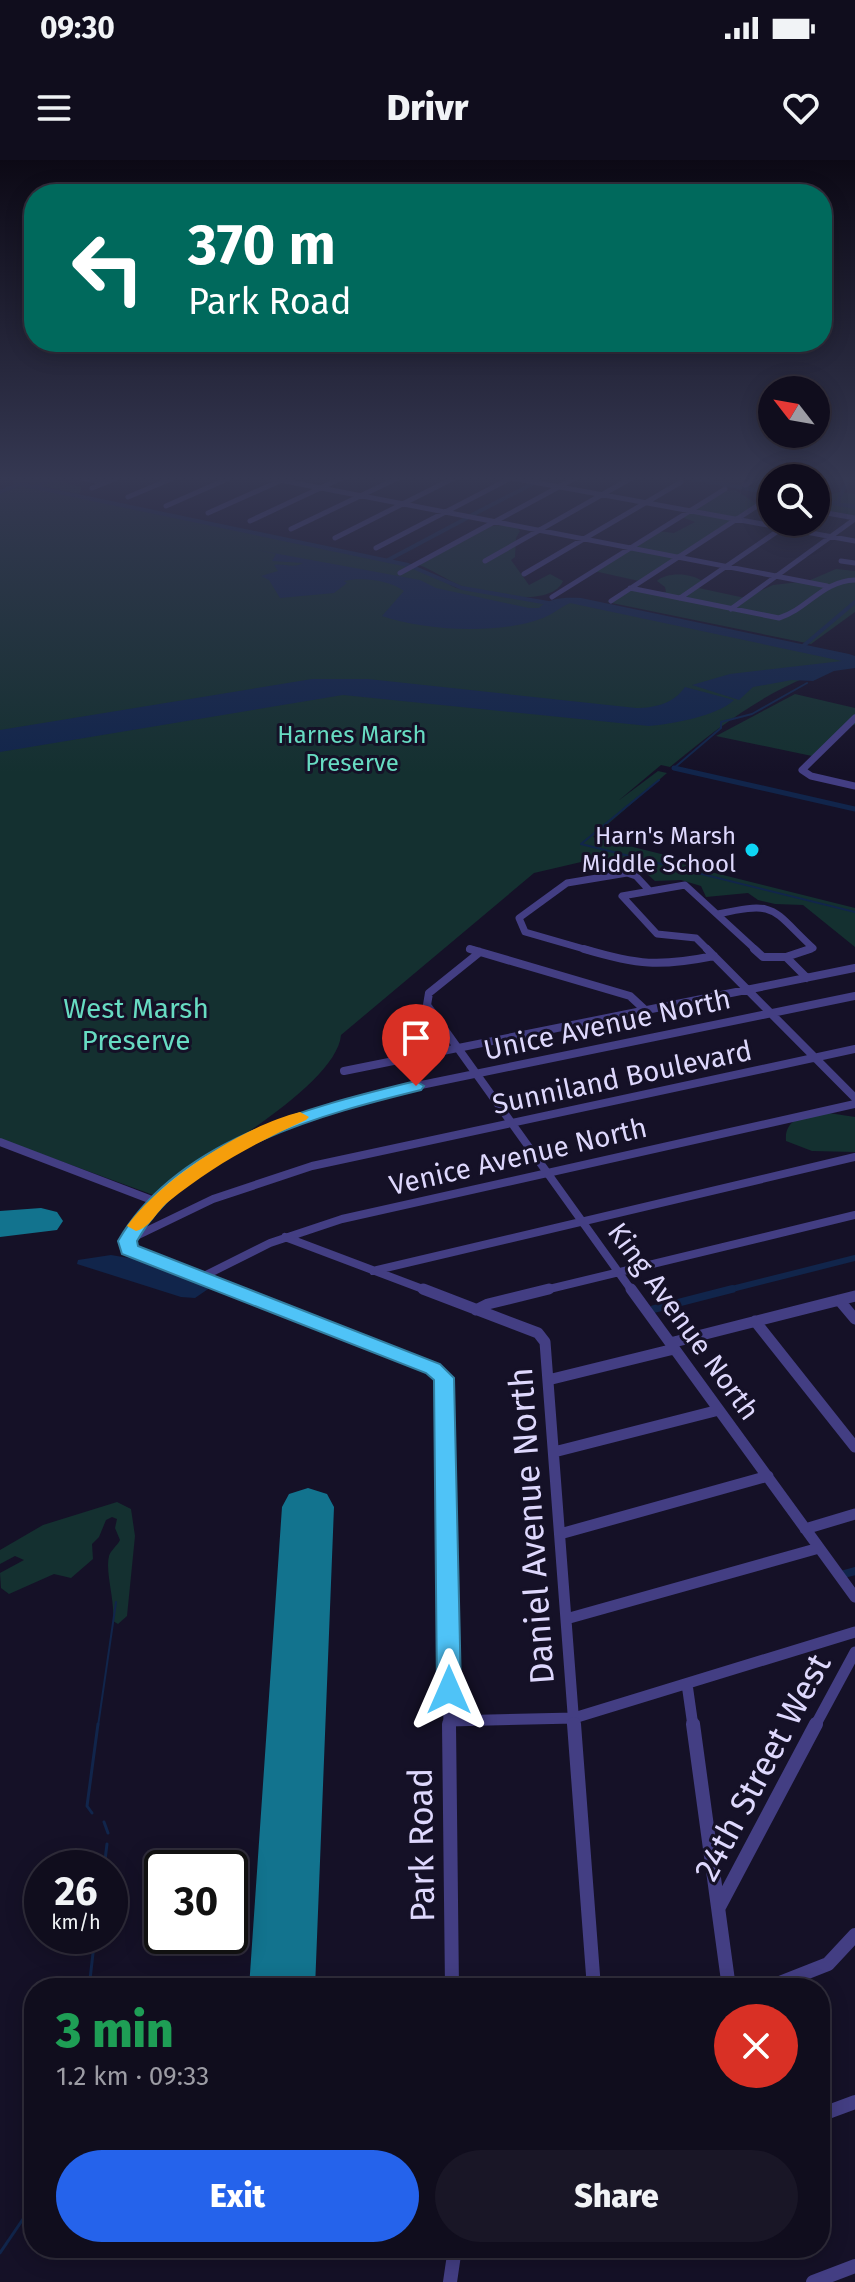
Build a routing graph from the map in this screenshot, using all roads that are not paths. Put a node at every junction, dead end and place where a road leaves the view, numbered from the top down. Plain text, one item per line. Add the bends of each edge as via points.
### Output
1 (587, 575) edge
2 (650, 575) edge
3 (714, 575) edge
4 (771, 575) edge
5 (776, 576) junction
6 (855, 580) edge
7 (827, 586) junction
8 (630, 588) junction
9 (552, 597) dead end
10 (680, 598) junction
11 (611, 601) dead end
12 (731, 609) junction
13 (855, 718) edge
14 (855, 786) edge
15 (648, 889) junction
16 (718, 914) junction
17 (470, 949) dead end
18 (480, 952) junction
19 (714, 956) junction
20 (786, 957) junction
21 (855, 968) edge
22 (807, 978) junction
23 (748, 989) junction
24 (855, 996) edge
25 (644, 1009) junction
26 (770, 1013) junction
27 (456, 1048) junction
28 (855, 1049) edge
29 (816, 1058) junction
30 (344, 1071) dead end
31 (474, 1074) junction
32 (855, 1101) edge
33 (511, 1123) junction
34 (0, 1142) edge
35 (855, 1157) edge
36 (546, 1173) junction
37 (157, 1202) junction
38 (145, 1214) junction
39 (855, 1215) edge
40 (582, 1221) junction
41 (162, 1222) junction
42 (285, 1237) junction
43 (127, 1241) junction
44 (373, 1271) junction
45 (619, 1272) junction
46 (200, 1278) junction
47 (855, 1296) edge
48 (839, 1300) junction
49 (476, 1310) junction
50 (855, 1319) edge
51 (755, 1321) junction
52 (672, 1346) junction
53 (548, 1380) junction
54 (719, 1410) junction
55 (855, 1447) edge
56 (554, 1452) junction
57 (768, 1476) junction
58 (855, 1514) edge
59 (805, 1529) junction
60 (560, 1534) junction
61 (819, 1548) junction
62 (855, 1597) edge
63 (566, 1619) junction
64 (855, 1632) edge
65 (855, 1652) edge
66 (687, 1684) junction
67 (574, 1718) junction
68 (449, 1721) junction
69 (718, 1909) junction
70 (855, 1935) edge
71 (452, 1978) edge
72 (593, 1978) edge
73 (728, 1978) edge
74 (794, 1978) edge
75 (855, 2102) edge
76 (830, 2111) edge
77 (454, 2258) edge
78 (855, 2266) edge
79 (450, 2282) edge
80 (813, 2282) edge

1 - 9 street
2 - 8 street
3 - 10 street
4 - 5 street
5 - 7 street
5 - 12 street
6 - 7 street via 837,579
7 - 12 street via 779,618
8 - 10 street
8 - 11 street
10 - 12 street
13 - 14 street via 803,772
15 - 16 street via 685,885
15 - 19 street via 625,894 623,900 657,934 689,935
15 - 19 street via 627,873 567,883 519,918 525,932 632,963 667,965
16 - 20 street via 763,957
16 - 20 street via 771,908 813,948
17 - 18 street
18 - 25 street via 630,996
18 - 27 street, King Avenue North via 429,993 427,1005
19 - 23 street
20 - 22 street
21 - 22 street
22 - 23 street
23 - 25 street
23 - 26 street
24 - 26 street, Unice Avenue North
25 - 27 street
26 - 29 street
26 - 31 street, Unice Avenue North
27 - 30 street
27 - 31 street, King Avenue North
28 - 29 street, Sunniland Boulevard
29 - 32 street
29 - 33 street, Sunniland Boulevard
31 - 33 street, King Avenue North
31 - 37 street, Unice Avenue North via 343,1103 281,1124 216,1158
32 - 36 street, Venice Avenue North
33 - 36 street, King Avenue North
33 - 41 street, Sunniland Boulevard via 287,1173
34 - 37 street
35 - 40 street
36 - 40 street, King Avenue North
36 - 42 street, Venice Avenue North via 365,1213
37 - 38 street, Unice Avenue North
38 - 41 street
38 - 43 street, Unice Avenue North
39 - 45 street
40 - 44 street
40 - 45 street, King Avenue North
41 - 43 street, Sunniland Boulevard
42 - 44 street, Daniel Avenue North
42 - 46 street, Venice Avenue North
43 - 46 street, Park Road via 129,1250
44 - 49 street, Daniel Avenue North
45 - 49 street
45 - 52 street, King Avenue North
46 - 68 street, Park Road via 433,1368 444,1378
47 - 48 street
48 - 50 street
48 - 51 street
49 - 53 street, Daniel Avenue North via 543,1337
51 - 52 street
51 - 55 street
52 - 53 street
52 - 54 street, King Avenue North
53 - 56 street, Daniel Avenue North
54 - 56 street
54 - 57 street, King Avenue North
56 - 60 street, Daniel Avenue North
57 - 59 street, King Avenue North
57 - 60 street
58 - 59 street
59 - 61 street, King Avenue North
60 - 63 street, Daniel Avenue North
61 - 62 street, King Avenue North
61 - 63 street
63 - 67 street, Daniel Avenue North
64 - 66 street
65 - 69 street, 24th Street West
66 - 67 street
66 - 69 street
67 - 68 street
67 - 72 street, Daniel Avenue North
68 - 71 street, Park Road
69 - 73 street
70 - 74 street via 827,1966
75 - 76 street
77 - 79 street
78 - 80 street

